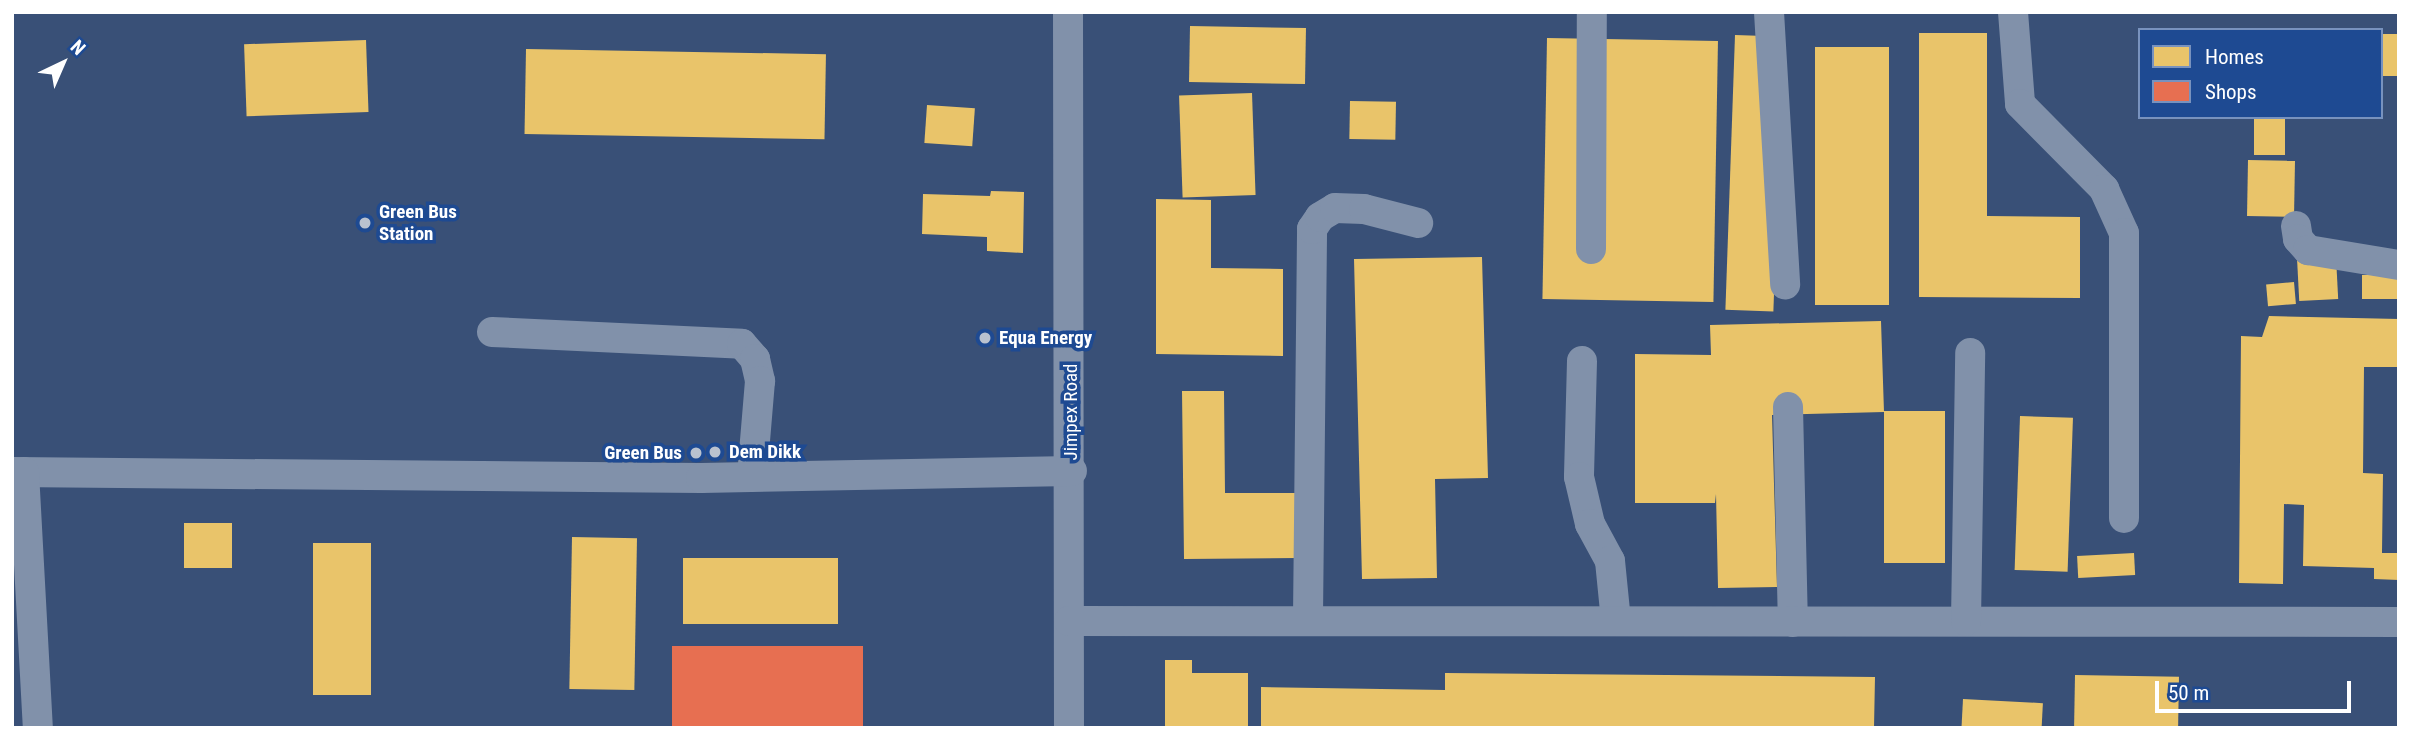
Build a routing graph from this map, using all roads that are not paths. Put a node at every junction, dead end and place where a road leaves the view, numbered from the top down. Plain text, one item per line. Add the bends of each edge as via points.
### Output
1 (1068, 12) edge
2 (1592, 12) edge
3 (1769, 12) edge
4 (2013, 12) edge
5 (1418, 223) dead end
6 (2296, 226) dead end
7 (1591, 249) dead end
8 (2399, 265) edge
9 (1785, 285) dead end
10 (492, 332) dead end
11 (1970, 353) dead end
12 (1583, 360) dead end
13 (1788, 407) dead end
14 (1072, 471) junction
15 (18, 472) edge
16 (752, 477) junction
17 (2124, 518) dead end
18 (1308, 618) junction
19 (1069, 621) junction
20 (1616, 621) junction
21 (1793, 621) junction
22 (1966, 621) junction
23 (2399, 622) edge
24 (38, 728) edge
25 (1069, 728) edge

1 - 14 street, Jimpex Road
2 - 7 street
3 - 9 street
4 - 17 street via 2020,104 2104,189 2124,233
5 - 18 street via 1364,209 1335,208 1312,229
6 - 8 street via 2298,239 2308,250
10 - 16 street via 742,344 755,359 760,381
11 - 22 street
12 - 20 street via 1579,477 1590,524 1610,561
13 - 21 street
14 - 16 street
14 - 19 street, Jimpex Road
15 - 16 street
15 - 24 street
18 - 19 street
18 - 20 street
19 - 25 street, Jimpex Road
20 - 21 street
21 - 22 street
22 - 23 street

